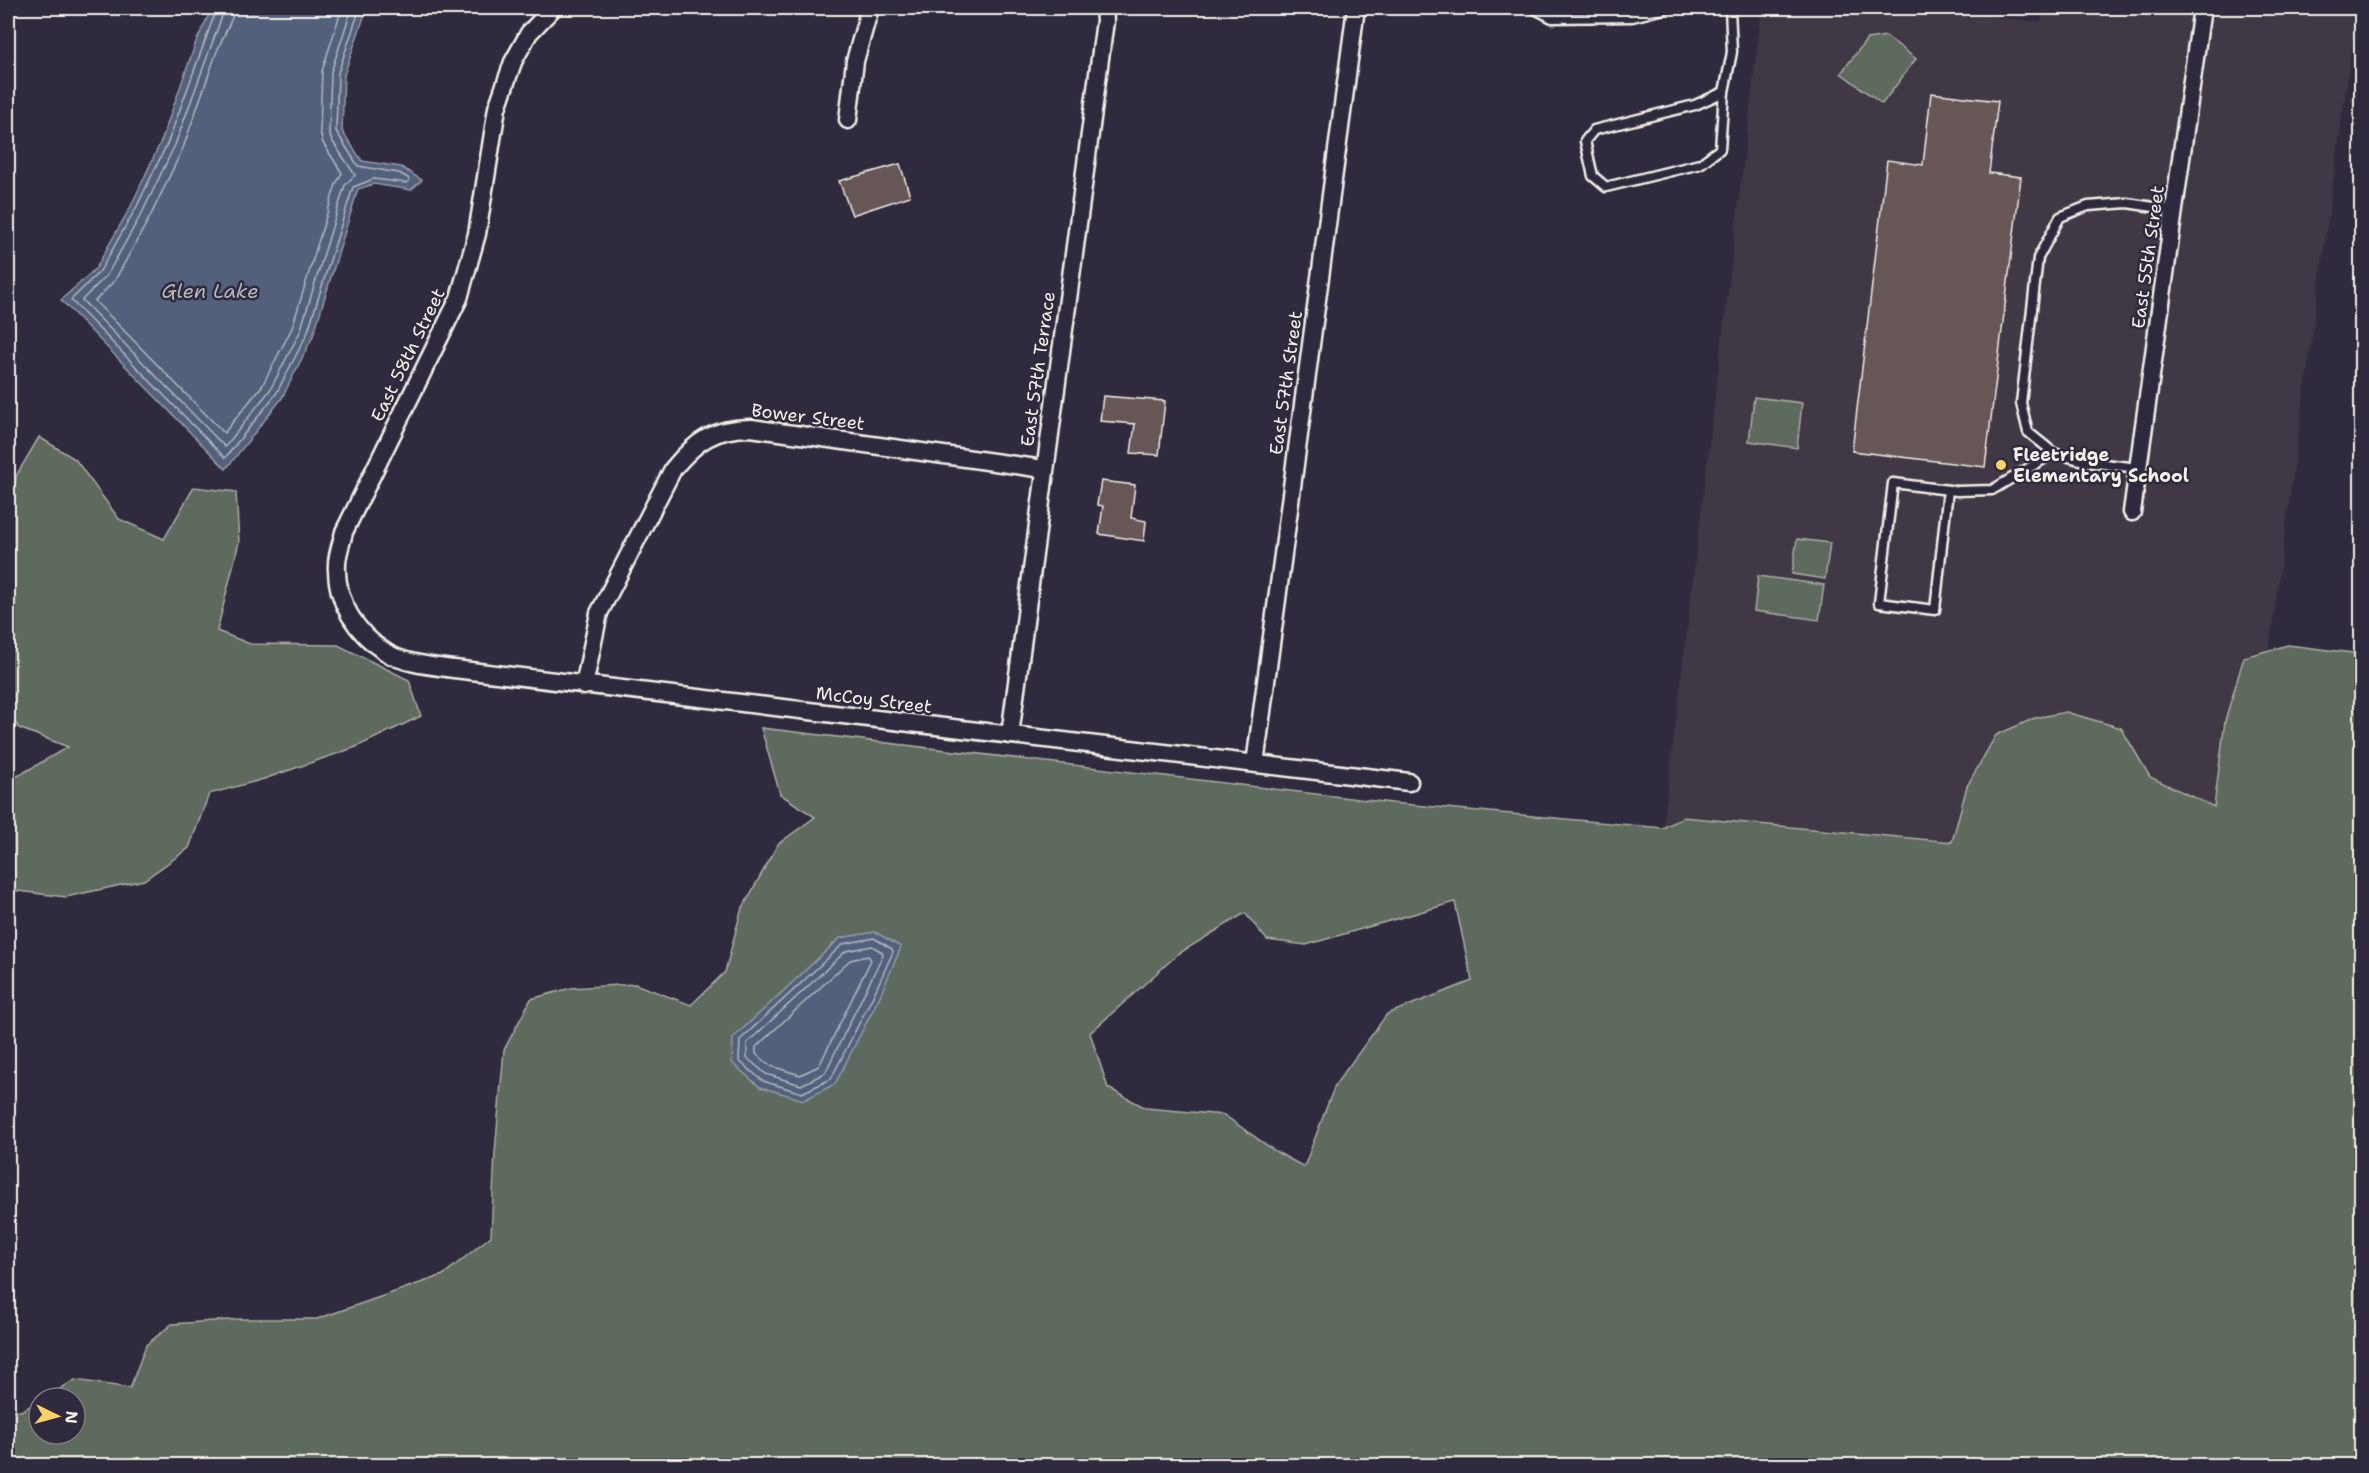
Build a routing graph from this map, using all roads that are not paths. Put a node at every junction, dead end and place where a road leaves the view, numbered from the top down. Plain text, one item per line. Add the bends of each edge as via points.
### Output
1 (553, 8) edge
2 (870, 8) edge
3 (1104, 8) edge
4 (1356, 8) edge
5 (1533, 8) edge
6 (1668, 8) edge
7 (1730, 8) edge
8 (2202, 8) edge
9 (1724, 92) junction
10 (848, 120) dead end
11 (2174, 210) junction
12 (2054, 453) junction
13 (2138, 468) junction
14 (1044, 469) junction
15 (1948, 490) junction
16 (2132, 512) dead end
17 (351, 618) joint
18 (584, 686) junction
19 (1010, 735) junction
20 (1255, 764) junction
21 (1409, 782) dead end

1 - 17 street, East 58th Street via 528,33 496,108 477,234 459,298 344,532 337,562 338,586
2 - 10 street via 855,61
3 - 14 street, East 57th Terrace
4 - 20 street, East 57th Street
5 - 6 lane via 1552,18 1632,17
7 - 9 lane via 1732,52
8 - 11 street, East 55th Street
9 - 9 lane via 1695,105 1593,130 1585,141 1593,176 1606,187 1700,164 1720,149
11 - 12 lane via 2127,203 2088,206 2061,217 2038,258 2021,403 2028,432
11 - 13 street, East 55th Street
12 - 13 lane via 2087,462
12 - 15 lane via 1992,490
13 - 16 street, East 55th Street
14 - 18 street, Bower Street via 751,428 710,435 689,449 673,469 599,613
14 - 19 street, East 57th Terrace
15 - 15 lane via 1893,483 1879,603 1935,610
17 - 18 street, McCoy Street via 362,633 387,653 410,662
18 - 19 street, McCoy Street
19 - 20 street, McCoy Street
20 - 21 street, McCoy Street

